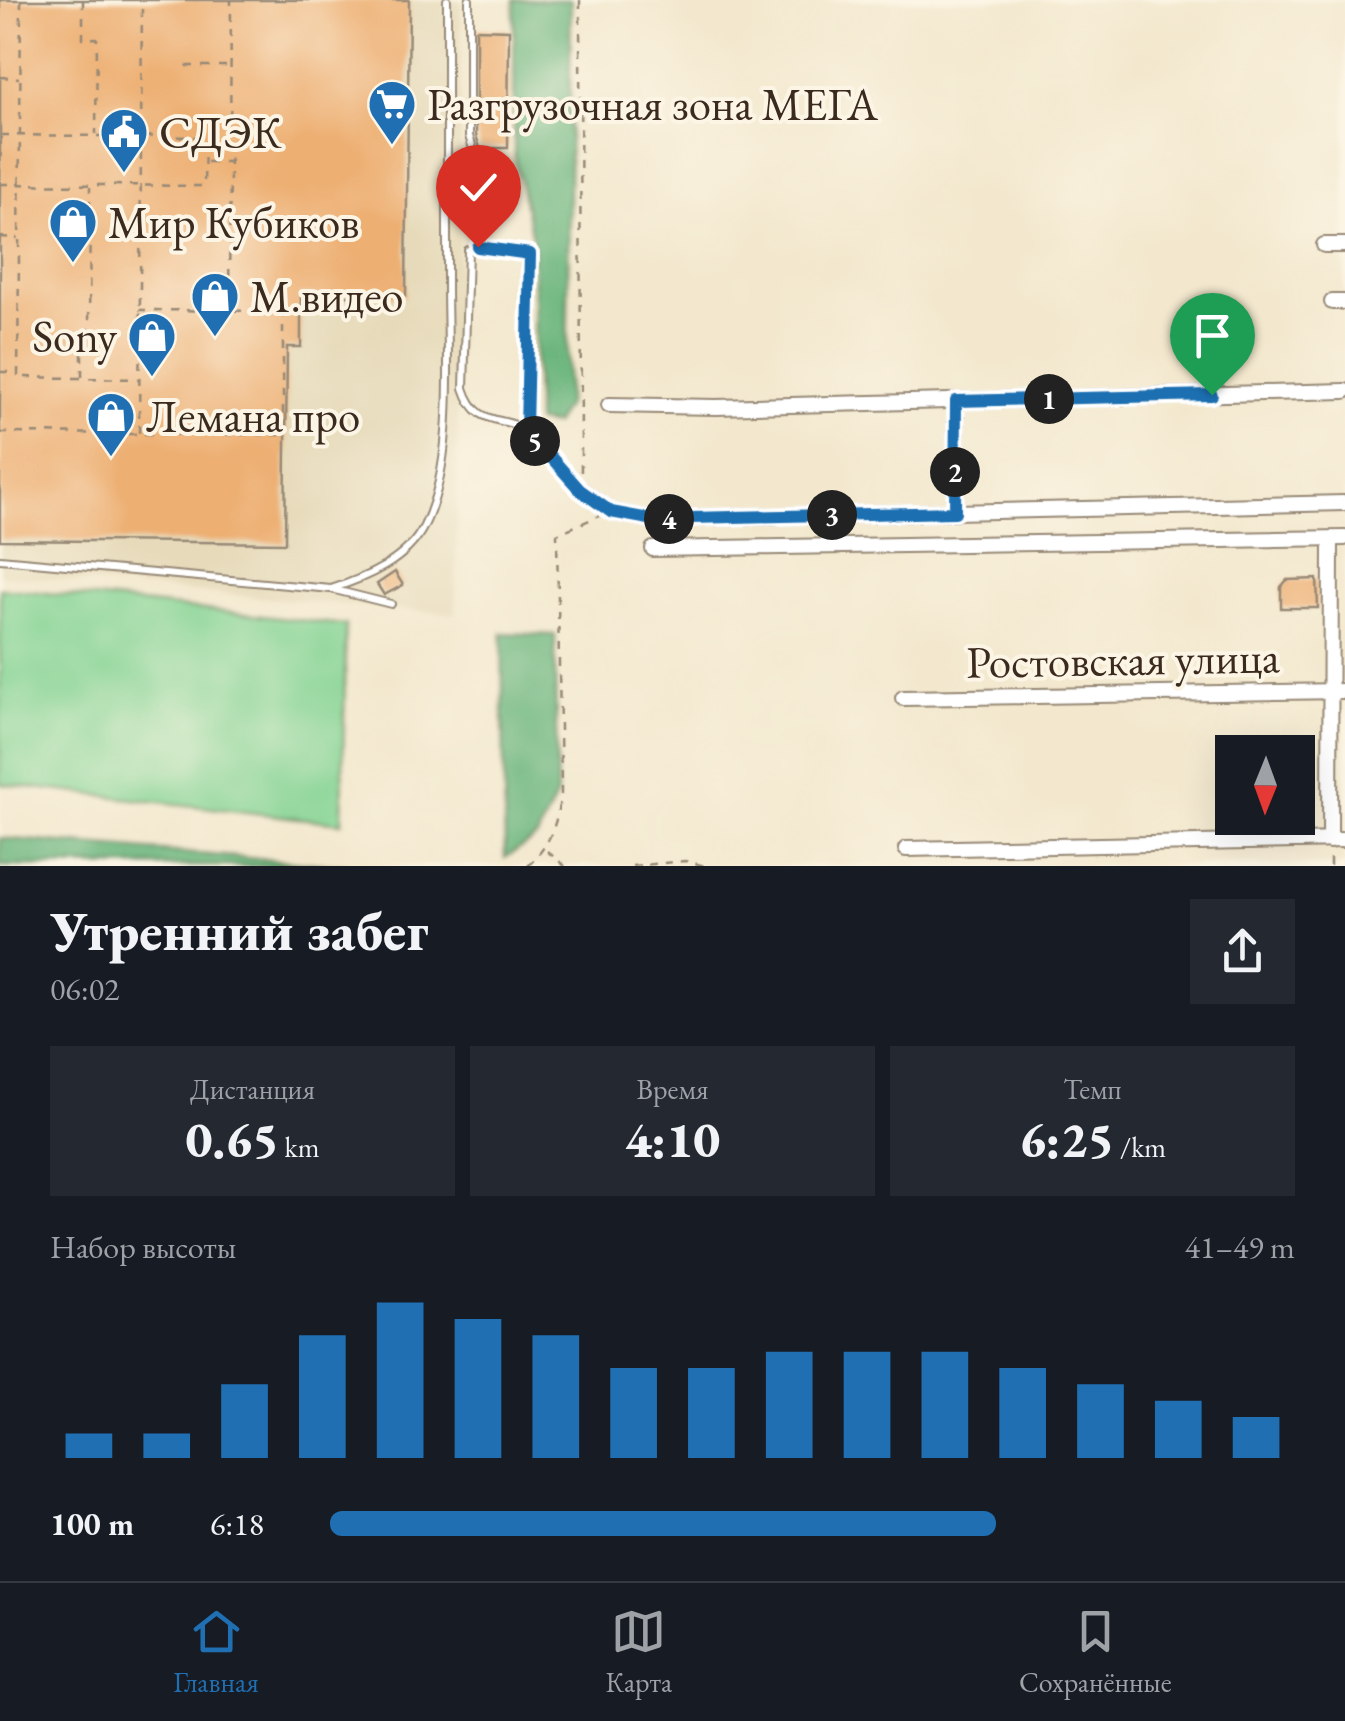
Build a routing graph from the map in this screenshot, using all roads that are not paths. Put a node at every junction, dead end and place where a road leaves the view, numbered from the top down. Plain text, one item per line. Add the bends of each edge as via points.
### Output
1 (447, 0) edge
2 (469, 0) edge
3 (1345, 245) edge
4 (1324, 246) dead end
5 (478, 247) junction
6 (1345, 391) edge
7 (956, 401) junction
8 (609, 405) dead end
9 (526, 429) junction
10 (580, 490) joint
11 (1345, 503) edge
12 (955, 512) junction
13 (1338, 538) edge
14 (653, 549) dead end
15 (0, 559) edge
16 (331, 589) junction
17 (391, 604) dead end
18 (1338, 691) edge
19 (903, 698) dead end
20 (1338, 840) edge
21 (906, 850) dead end

1 - 16 lane via 447,382 440,468 431,509 412,544 368,576
2 - 5 lane
3 - 4 street
5 - 9 lane via 530,254
5 - 9 lane via 468,250 464,388 471,404 493,422
6 - 7 street
7 - 8 street
7 - 12 street
9 - 10 lane
10 - 12 street via 611,512 649,519
11 - 12 street
13 - 14 street
13 - 18 street
15 - 16 lane
16 - 17 lane
18 - 19 street, Ростовская улица
18 - 20 street
20 - 21 street

